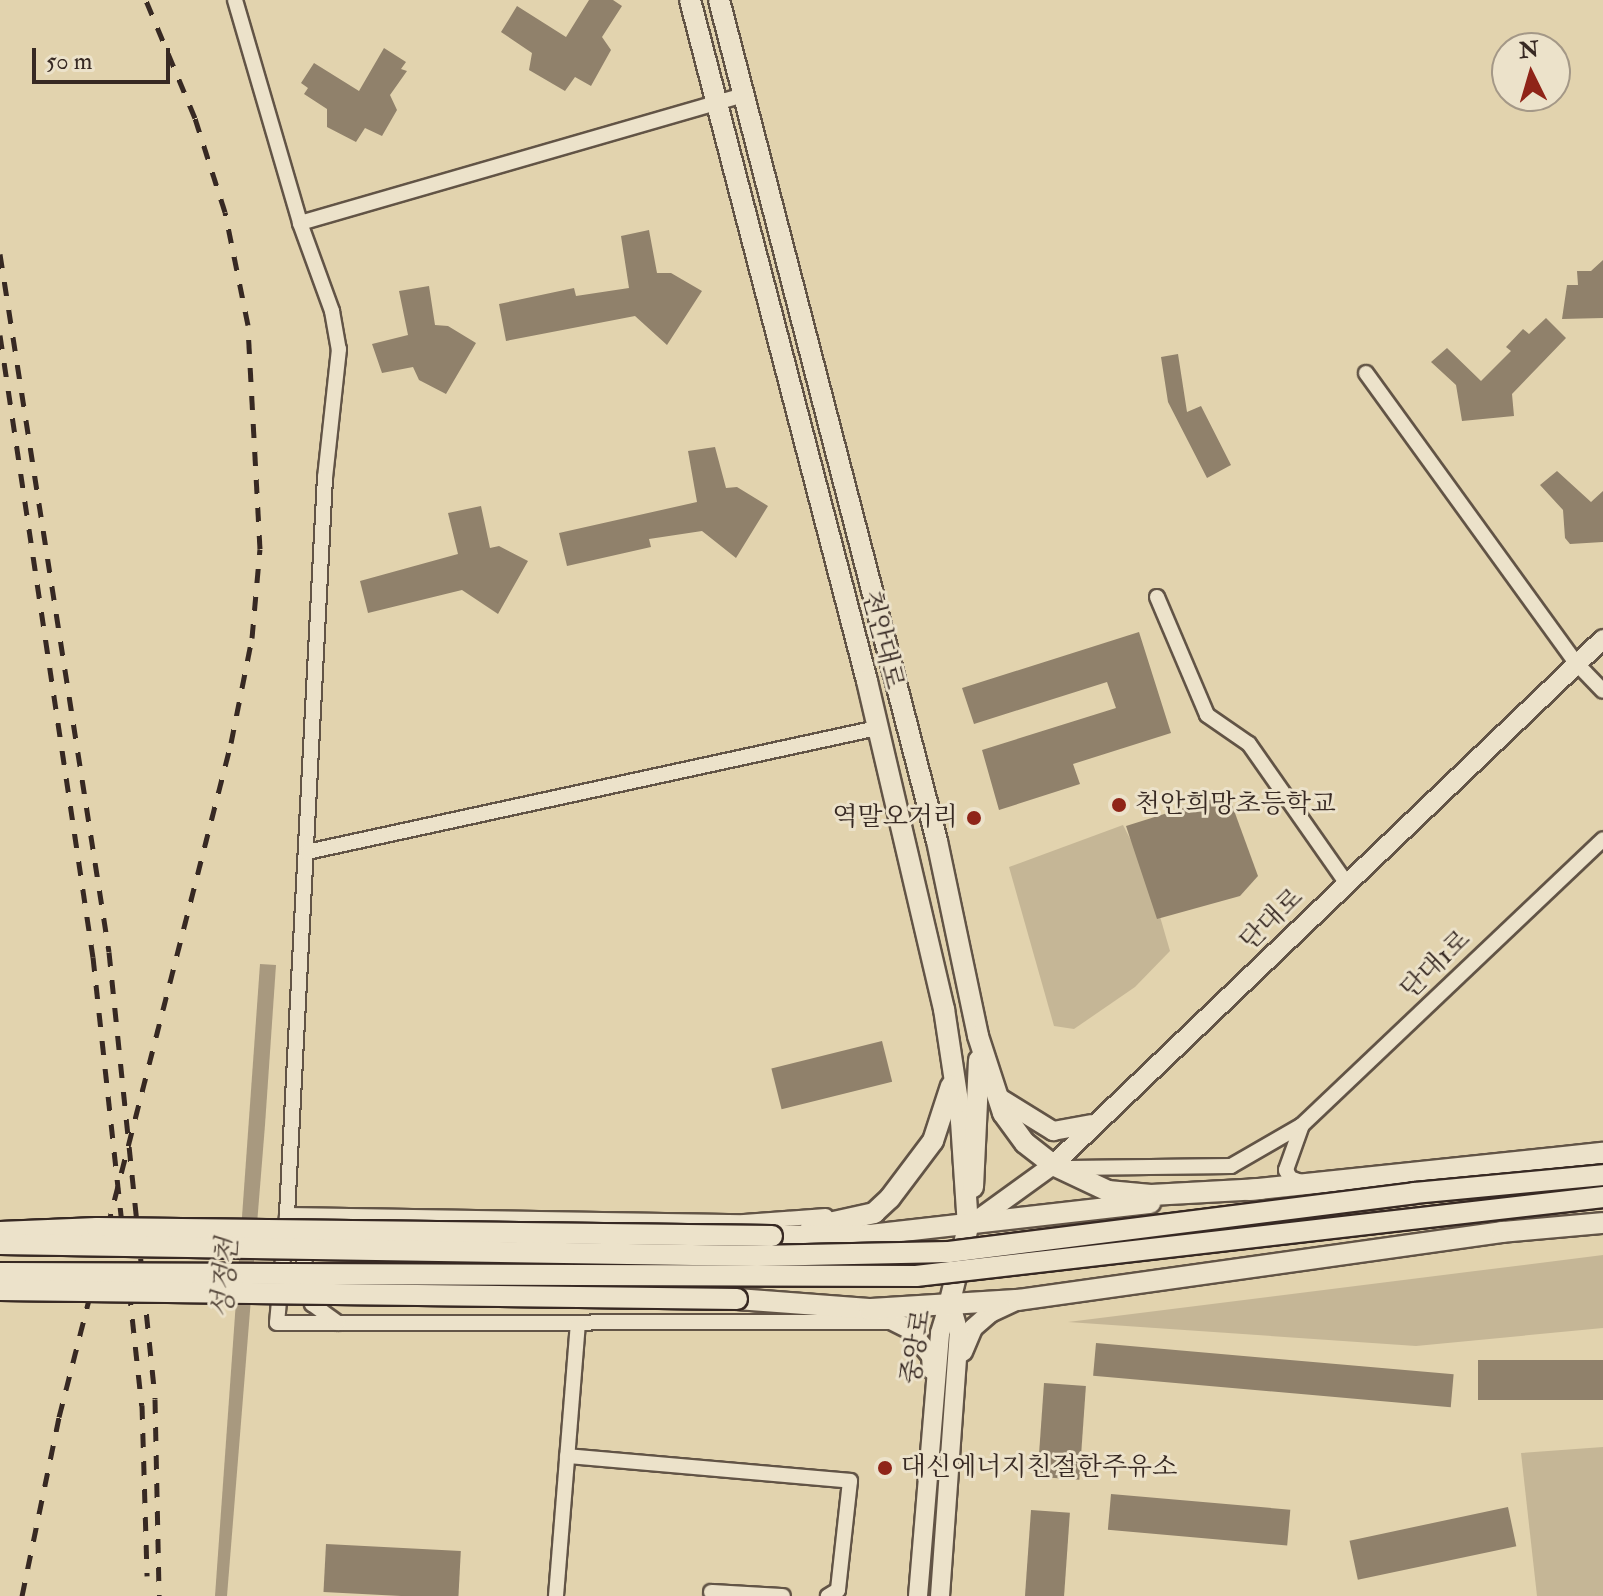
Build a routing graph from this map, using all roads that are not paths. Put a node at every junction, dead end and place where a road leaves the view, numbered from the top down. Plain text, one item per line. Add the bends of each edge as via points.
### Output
1 (235, 0) edge
2 (690, 0) edge
3 (719, 0) edge
4 (743, 95) junction
5 (716, 103) junction
6 (300, 223) junction
7 (1366, 373) dead end
8 (1157, 597) dead end
9 (1603, 639) edge
10 (1577, 664) junction
11 (1603, 691) edge
12 (877, 728) junction
13 (1603, 839) edge
14 (307, 852) junction
15 (1347, 884) junction
16 (978, 1036) junction
17 (953, 1072) junction
18 (998, 1097) junction
19 (1101, 1119) junction
20 (1302, 1125) junction
21 (1603, 1153) edge
22 (1053, 1165) junction
23 (1603, 1175) edge
24 (1304, 1183) junction
25 (1261, 1189) junction
26 (1603, 1197) edge
27 (874, 1213) junction
28 (287, 1215) junction
29 (341, 1216) junction
30 (1603, 1223) edge
31 (968, 1227) junction
32 (0, 1232) edge
33 (772, 1236) junction
34 (0, 1244) edge
35 (304, 1263) junction
36 (0, 1273) edge
37 (0, 1290) edge
38 (1018, 1300) junction
39 (950, 1301) junction
40 (869, 1309) junction
41 (894, 1322) junction
42 (338, 1323) junction
43 (578, 1324) junction
44 (957, 1365) junction
45 (935, 1401) junction
46 (567, 1456) junction
47 (711, 1592) dead end
48 (556, 1596) edge
49 (783, 1596) edge
50 (828, 1596) edge
51 (918, 1596) edge
52 (940, 1596) edge

1 - 6 street
2 - 5 main road, 천안대로
3 - 4 main road, 천안대로
4 - 5 street
4 - 16 main road, 천안대로 via 937,841
5 - 6 street
5 - 12 main road, 천안대로
6 - 14 street via 332,311 339,349 325,477
7 - 10 street
8 - 15 street via 1207,715 1249,744
9 - 10 street, 단대로
10 - 11 street
10 - 15 street, 단대로
12 - 14 street
12 - 17 main road, 천안대로 via 944,1009
13 - 20 street, 단대1로
14 - 28 street
15 - 19 street, 단대로
16 - 18 main road
16 - 31 main road via 977,1160
17 - 27 main road via 933,1141 914,1171
17 - 31 main road, 천안대로
18 - 19 street via 1053,1131 1078,1130
18 - 22 main road via 1025,1143
19 - 22 street, 단대로
20 - 22 street via 1231,1166 1088,1170
20 - 24 street via 1286,1170 1290,1178
21 - 24 main road
22 - 25 main road via 1108,1191 1151,1195
22 - 31 street, 단대로
23 - 34 main road, bridge via 1414,1193 949,1252 757,1256
24 - 25 main road
25 - 31 main road
26 - 36 main road, bridge via 916,1276
27 - 29 street via 744,1222
27 - 33 main road
28 - 29 street
28 - 35 street
28 - 42 street, 중앙로 via 277,1323
29 - 35 street via 310,1239
30 - 38 main road via 1502,1232
31 - 33 main road
31 - 39 main road, 천안대로
32 - 33 main road, bridge via 112,1228
35 - 42 street via 312,1304
37 - 40 main road, bridge via 737,1299
38 - 39 main road
38 - 44 street via 973,1328
39 - 40 main road
39 - 44 street, 중앙로 via 959,1333
39 - 45 street, 중앙로 via 940,1333
40 - 41 street
41 - 43 street, 중앙로
41 - 45 street via 909,1329 931,1356
42 - 43 street, 중앙로
43 - 46 street
44 - 52 street, 중앙로
45 - 51 street, 중앙로
46 - 48 street
46 - 50 street via 850,1481 838,1590
47 - 49 street

